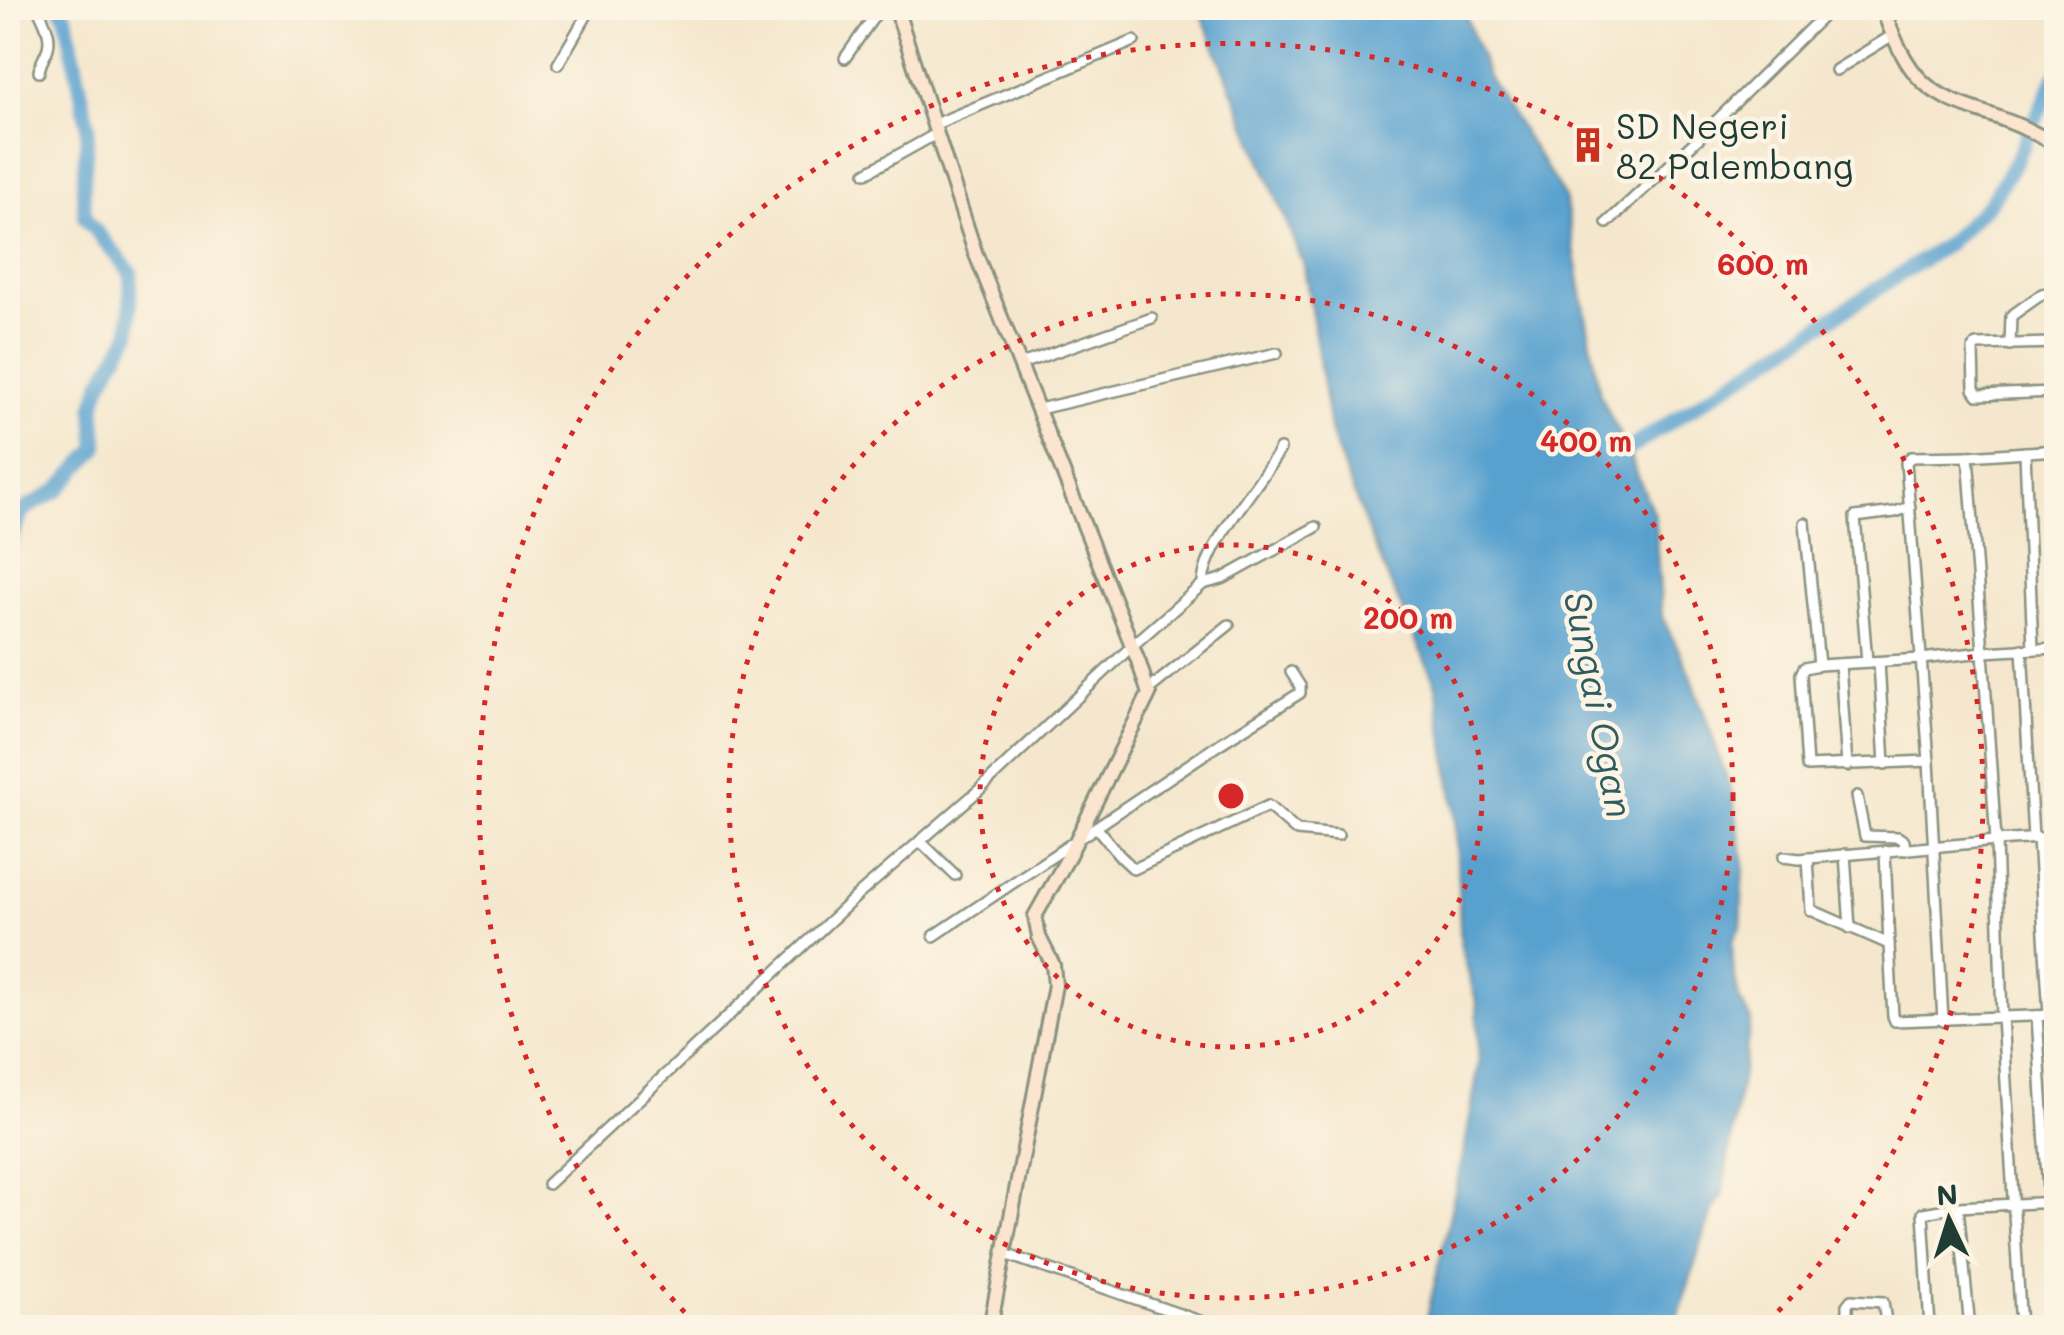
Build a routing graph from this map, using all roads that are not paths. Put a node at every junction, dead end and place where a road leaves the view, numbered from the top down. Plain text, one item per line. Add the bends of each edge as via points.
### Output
1 (38, 8) edge
2 (591, 8) edge
3 (880, 8) edge
4 (896, 8) edge
5 (1831, 8) edge
6 (1882, 8) edge
7 (1893, 34) junction
8 (1134, 41) dead end
9 (845, 58) dead end
10 (558, 64) dead end
11 (1836, 70) dead end
12 (39, 72) dead end
13 (935, 130) junction
14 (2053, 143) edge
15 (866, 173) dead end
16 (1608, 224) dead end
17 (2056, 292) edge
18 (1152, 318) dead end
19 (2056, 343) edge
20 (2010, 345) junction
21 (1276, 353) dead end
22 (1021, 364) junction
23 (2056, 392) edge
24 (1039, 408) junction
25 (1280, 449) dead end
26 (2056, 450) edge
27 (2025, 452) junction
28 (1968, 456) junction
29 (1910, 507) junction
30 (1805, 523) dead end
31 (1316, 526) dead end
32 (1203, 584) junction
33 (1229, 625) dead end
34 (1132, 646) junction
35 (2056, 648) edge
36 (2027, 649) junction
37 (1983, 652) junction
38 (1921, 660) junction
39 (1873, 662) junction
40 (1840, 664) junction
41 (1819, 665) junction
42 (1291, 672) dead end
43 (1147, 687) junction
44 (1929, 761) junction
45 (1885, 764) junction
46 (1847, 766) junction
47 (1856, 796) dead end
48 (1096, 828) junction
49 (1338, 835) dead end
50 (2056, 837) edge
51 (2036, 838) junction
52 (1076, 841) junction
53 (1996, 841) junction
54 (923, 843) junction
55 (1934, 847) junction
56 (1905, 850) junction
57 (1885, 851) junction
58 (1846, 854) junction
59 (1784, 857) dead end
60 (1808, 858) junction
61 (956, 876) dead end
62 (1850, 928) junction
63 (934, 936) dead end
64 (1889, 944) junction
65 (2053, 1015) edge
66 (2037, 1016) junction
67 (2002, 1017) junction
68 (1943, 1021) junction
69 (548, 1184) dead end
70 (2053, 1202) edge
71 (2012, 1204) junction
72 (1958, 1207) junction
73 (1004, 1254) junction
74 (2056, 1320) edge
75 (990, 1328) edge
76 (1220, 1328) edge
77 (1847, 1328) edge
78 (1887, 1328) edge
79 (1930, 1328) edge
80 (1970, 1328) edge
81 (2021, 1328) edge

1 - 12 street via 49,39
2 - 10 street
3 - 9 street
4 - 13 street
5 - 16 street
6 - 7 street
7 - 11 street
7 - 14 street via 1910,66 1940,95
8 - 13 street
13 - 15 street
13 - 22 street
17 - 20 street via 2011,316
18 - 22 street
19 - 20 street
20 - 23 street via 1973,347 1976,393
21 - 24 street
22 - 24 street
24 - 34 street
25 - 32 street via 1225,530
26 - 27 street
27 - 28 street
27 - 36 street
28 - 29 street via 1911,457
28 - 37 street
29 - 38 street
29 - 39 street via 1855,516
30 - 41 street
31 - 32 street
32 - 34 street
33 - 43 street
34 - 43 street
34 - 54 street
35 - 36 street
36 - 37 street
36 - 51 street
37 - 38 street
37 - 53 street
38 - 39 street
38 - 44 street
39 - 40 street
39 - 45 street
40 - 41 street
40 - 46 street
41 - 46 street via 1801,674 1806,764
42 - 48 street via 1300,693
43 - 52 street
44 - 45 street
44 - 55 street
45 - 46 street
47 - 56 street via 1864,836 1898,837
48 - 49 street via 1137,869 1268,806 1292,828
48 - 52 street
50 - 51 street
51 - 53 street
51 - 65 street
52 - 63 street
52 - 73 street via 1035,916 1055,985
53 - 55 street
53 - 67 street
54 - 61 street
54 - 69 street via 859,894
55 - 56 street
55 - 68 street
56 - 57 street
57 - 58 street
57 - 64 street
58 - 60 street
58 - 62 street
59 - 60 street
60 - 62 street via 1811,910
62 - 64 street
64 - 68 street via 1894,1019
65 - 66 street
66 - 67 street
66 - 70 street
67 - 68 street
67 - 71 street
70 - 71 street
70 - 74 street
71 - 72 street
71 - 81 street
72 - 79 street via 1922,1214
72 - 80 street
73 - 75 street
73 - 76 street
77 - 78 street via 1851,1300 1883,1302

